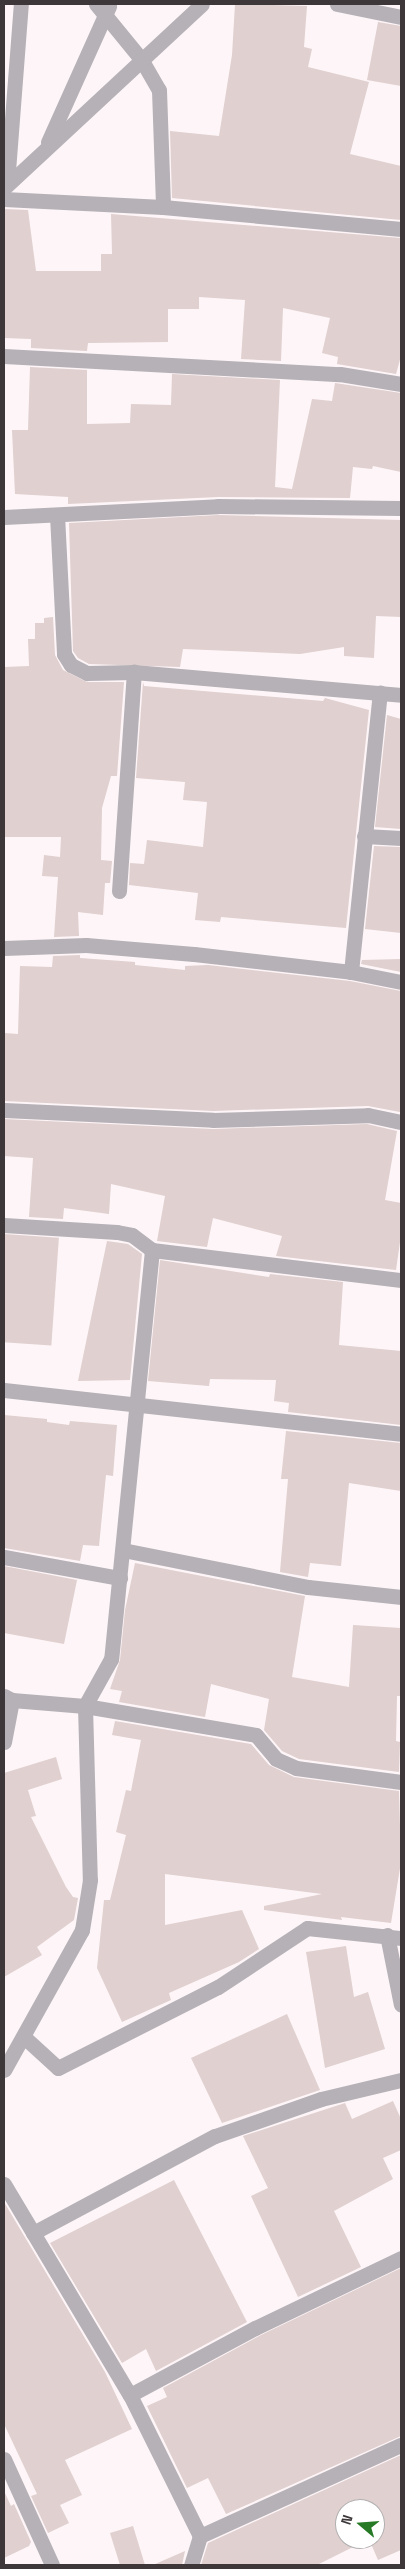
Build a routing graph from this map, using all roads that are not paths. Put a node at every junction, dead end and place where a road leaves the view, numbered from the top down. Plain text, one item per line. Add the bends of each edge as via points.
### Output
1 (21, 4) edge
2 (202, 4) edge
3 (337, 4) edge
4 (104, 7) edge
5 (401, 17) edge
6 (141, 59) junction
7 (44, 150) junction
8 (5, 186) edge
9 (4, 199) edge
10 (163, 207) junction
11 (401, 229) edge
12 (4, 356) edge
13 (401, 384) edge
14 (401, 508) edge
15 (57, 515) junction
16 (4, 517) edge
17 (134, 672) junction
18 (380, 693) junction
19 (401, 695) edge
20 (364, 836) junction
21 (401, 838) edge
22 (119, 891) dead end
23 (4, 948) edge
24 (351, 972) junction
25 (401, 982) edge
26 (4, 1110) edge
27 (401, 1122) edge
28 (4, 1224) edge
29 (152, 1250) junction
30 (401, 1280) edge
31 (4, 1390) edge
32 (137, 1406) junction
33 (401, 1434) edge
34 (123, 1550) junction
35 (4, 1557) edge
36 (120, 1578) junction
37 (401, 1598) edge
38 (8, 1698) edge
39 (85, 1706) junction
40 (4, 1742) edge
41 (401, 1782) edge
42 (394, 1936) edge
43 (401, 2005) edge
44 (24, 2037) junction
45 (4, 2070) edge
46 (401, 2080) edge
47 (4, 2184) edge
48 (33, 2233) junction
49 (401, 2258) edge
50 (130, 2395) junction
51 (401, 2445) edge
52 (4, 2458) edge
53 (200, 2536) junction
54 (52, 2565) edge
55 (191, 2565) edge

1 - 8 street
2 - 6 street
3 - 5 street
4 - 6 street
4 - 7 street
6 - 7 street
6 - 10 street via 159,90
7 - 8 street
9 - 10 street
10 - 11 street
12 - 13 street via 340,374
14 - 15 street via 218,506
15 - 16 street
15 - 17 street via 64,654 71,665 87,673
17 - 18 street
17 - 22 street
18 - 19 street
18 - 20 street
20 - 21 street
20 - 24 street
23 - 24 street via 86,945
24 - 25 street
26 - 27 street via 213,1120 368,1115
28 - 29 street via 117,1232 132,1235
29 - 30 street
29 - 32 street
31 - 32 street
32 - 33 street
32 - 34 street
34 - 36 street
34 - 37 street via 308,1588
35 - 36 street
36 - 39 street via 112,1659
38 - 39 street
38 - 40 street
39 - 41 street via 256,1735 276,1759 296,1768
39 - 44 street via 90,1880 82,1930
42 - 43 street
42 - 44 street via 307,1928 218,1987 58,2068
44 - 45 street
46 - 48 street via 321,2100 215,2136
47 - 48 street
48 - 50 street
49 - 50 street via 255,2328
50 - 53 street
51 - 53 street
52 - 54 street
53 - 55 street

